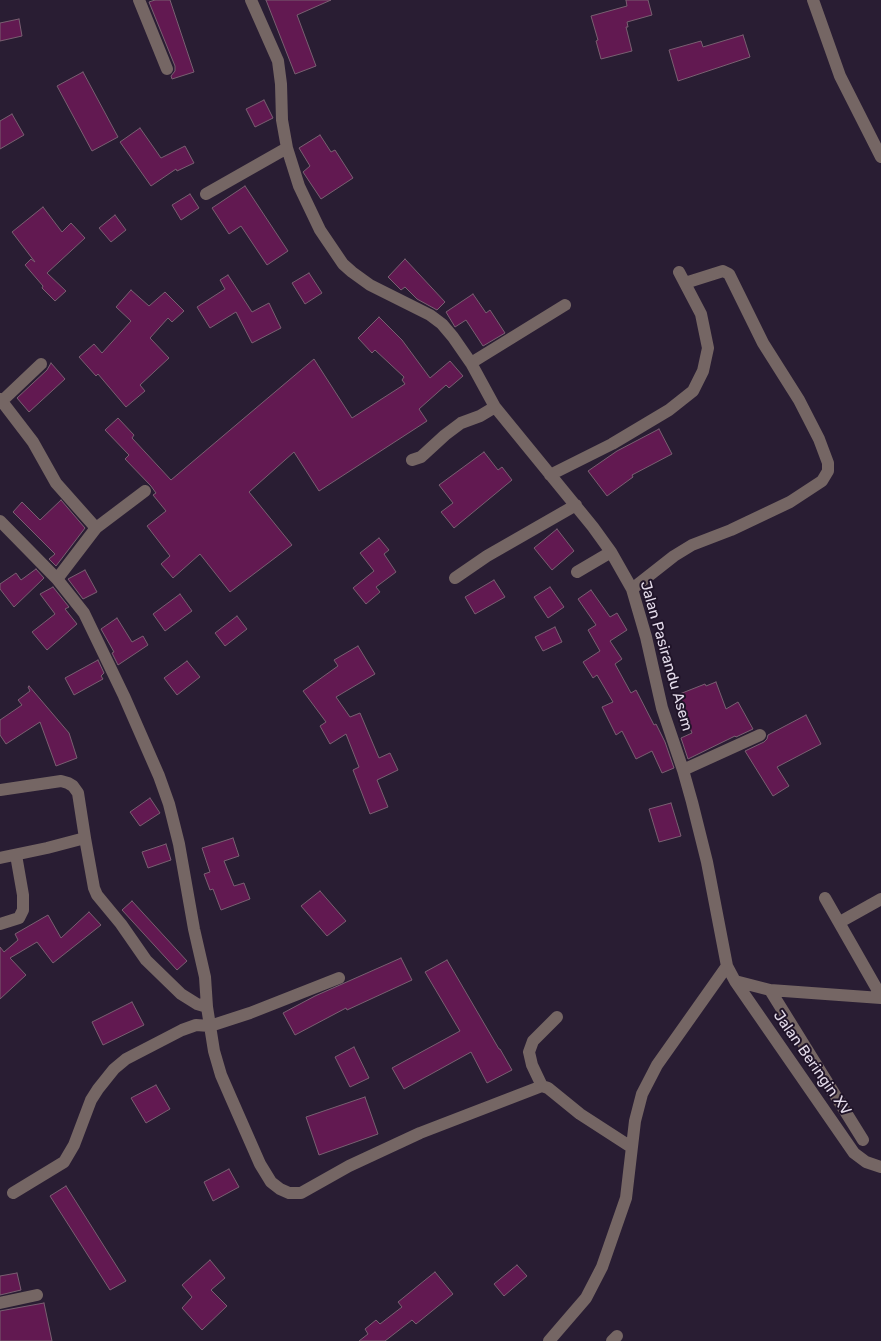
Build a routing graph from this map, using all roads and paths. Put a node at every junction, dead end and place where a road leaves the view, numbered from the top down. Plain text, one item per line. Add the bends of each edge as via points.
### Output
1 (139, 0) edge
2 (251, 0) edge
3 (813, 0) edge
4 (167, 69) dead end
5 (287, 148) junction
6 (881, 157) edge
7 (206, 194) dead end
8 (565, 305) dead end
9 (471, 363) junction
10 (41, 364) dead end
11 (1, 400) edge
12 (495, 406) junction
13 (412, 460) dead end
14 (550, 475) junction
15 (145, 491) dead end
16 (576, 505) junction
17 (0, 521) edge
18 (96, 528) junction
19 (611, 552) junction
20 (577, 572) dead end
21 (455, 578) dead end
22 (57, 579) junction
23 (632, 589) junction
24 (760, 735) dead end
25 (683, 770) junction
26 (0, 790) edge
27 (85, 838) junction
28 (16, 855) junction
29 (0, 858) edge
30 (825, 898) dead end
31 (881, 899) edge
32 (840, 922) junction
33 (0, 924) edge
34 (727, 966) junction
35 (339, 978) dead end
36 (734, 981) junction
37 (770, 990) junction
38 (881, 997) edge
39 (207, 1007) junction
40 (557, 1017) dead end
41 (210, 1026) junction
42 (542, 1086) junction
43 (863, 1140) dead end
44 (631, 1147) junction
45 (881, 1167) edge
46 (13, 1193) dead end
47 (37, 1295) dead end
48 (0, 1303) edge
49 (549, 1341) edge

1 - 4 street
2 - 5 street, Jalan Pasirandu Asem via 278,62
3 - 6 street via 840,76
5 - 7 street
5 - 9 street, Jalan Pasirandu Asem via 299,186 320,230 343,264 362,280 422,310 442,324
8 - 9 street
9 - 12 street, Jalan Pasirandu Asem
10 - 11 street
11 - 18 street via 33,442 56,483
12 - 13 street via 461,423 421,457
12 - 14 street, Jalan Pasirandu Asem
14 - 16 street, Jalan Pasirandu Asem
14 - 23 street via 669,410 693,391 703,371 708,348 701,314 682,277 723,271 729,274 763,343 819,439 828,471 822,481 790,502 692,545
15 - 18 street
16 - 19 street, Jalan Pasirandu Asem
16 - 21 street
17 - 22 street
18 - 22 street
19 - 20 street
19 - 23 street, Jalan Pasirandu Asem
22 - 39 street via 84,613 124,696 169,804 205,976
23 - 25 street, Jalan Pasirandu Asem via 662,708
24 - 25 street
25 - 34 street, Jalan Pasirandu Asem via 707,862
26 - 27 street via 61,781 68,783 78,793
27 - 28 street
27 - 39 street via 97,895 146,960 181,994
28 - 29 street
28 - 33 street via 23,895 22,910 18,918
30 - 32 street
31 - 32 street
32 - 38 street
34 - 36 street, Jalan Beringin XV
34 - 44 street via 657,1065 642,1094
35 - 41 street
36 - 37 street
36 - 45 street, Jalan Beringin XV via 854,1153
37 - 38 street
37 - 43 street
39 - 41 street
40 - 42 street via 533,1041 529,1052
41 - 42 street via 221,1075 260,1164 271,1182 289,1193 301,1193 420,1133
41 - 46 street via 196,1025 182,1030 126,1059 114,1069 91,1100 69,1156
42 - 44 street
44 - 49 street via 626,1198 602,1267 586,1298
47 - 48 street

